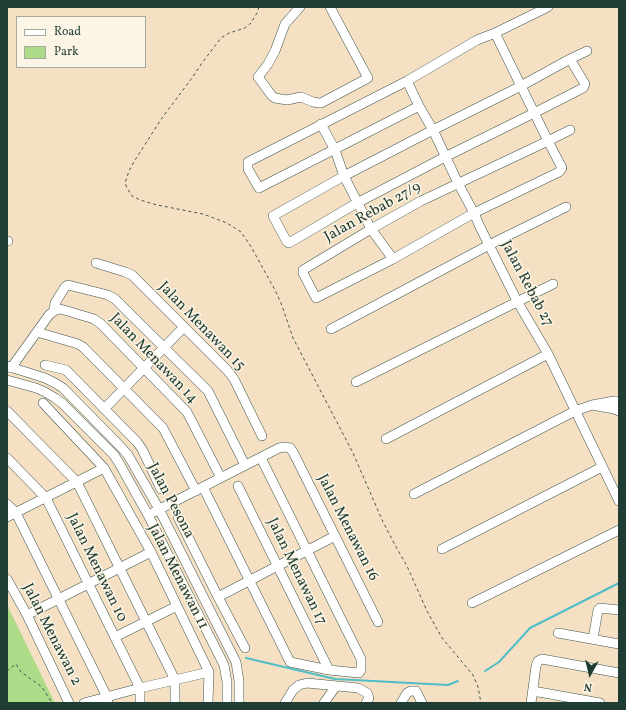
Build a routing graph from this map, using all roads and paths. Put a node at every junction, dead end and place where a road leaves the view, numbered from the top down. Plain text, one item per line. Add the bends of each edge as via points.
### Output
1 (259, 7) edge
2 (300, 7) edge
3 (330, 7) edge
4 (548, 7) edge
5 (495, 33) junction
6 (586, 51) dead end
7 (570, 59) junction
8 (407, 81) junction
9 (521, 86) junction
10 (419, 106) junction
11 (534, 113) junction
12 (321, 124) junction
13 (433, 130) junction
14 (570, 130) dead end
15 (548, 141) junction
16 (335, 150) junction
17 (445, 157) junction
18 (344, 176) junction
19 (458, 183) junction
20 (357, 203) junction
21 (566, 206) dead end
22 (474, 213) junction
23 (370, 229) junction
24 (489, 245) junction
25 (393, 259) junction
26 (96, 263) dead end
27 (553, 284) dead end
28 (517, 301) junction
29 (54, 311) junction
30 (184, 327) junction
31 (331, 329) dead end
32 (37, 332) junction
33 (164, 348) junction
34 (548, 354) junction
35 (45, 365) dead end
36 (9, 367) edge
37 (144, 368) junction
38 (7, 380) edge
39 (356, 382) dead end
40 (124, 388) junction
41 (619, 401) edge
42 (43, 403) dead end
43 (592, 405) junction
44 (104, 409) junction
45 (619, 410) edge
46 (7, 411) edge
47 (575, 411) junction
48 (262, 436) dead end
49 (386, 439) dead end
50 (7, 458) edge
51 (261, 458) junction
52 (245, 466) junction
53 (602, 467) junction
54 (104, 468) junction
55 (220, 478) junction
56 (77, 482) junction
57 (238, 486) dead end
58 (161, 489) dead end
59 (199, 489) junction
60 (414, 494) dead end
61 (46, 498) junction
62 (619, 501) edge
63 (7, 504) edge
64 (159, 509) junction
65 (16, 513) junction
66 (148, 515) junction
67 (7, 517) edge
68 (178, 517) dead end
69 (619, 530) edge
70 (335, 536) junction
71 (442, 549) dead end
72 (307, 550) junction
73 (151, 552) junction
74 (278, 565) junction
75 (120, 569) junction
76 (7, 579) edge
77 (249, 580) junction
78 (89, 584) junction
79 (218, 597) junction
80 (58, 600) junction
81 (472, 603) dead end
82 (177, 606) junction
83 (619, 610) edge
84 (27, 615) junction
85 (146, 622) junction
86 (378, 622) dead end
87 (558, 633) dead end
88 (115, 637) junction
89 (594, 639) junction
90 (619, 644) edge
91 (244, 648) dead end
92 (329, 670) junction
93 (7, 671) edge
94 (209, 672) junction
95 (619, 673) edge
96 (175, 680) junction
97 (336, 686) junction
98 (140, 688) junction
99 (533, 692) junction
100 (107, 700) edge
101 (368, 700) edge
102 (52, 703) edge
103 (69, 703) edge
104 (84, 703) edge
105 (140, 703) edge
106 (175, 703) edge
107 (208, 703) edge
108 (227, 703) edge
109 (239, 703) edge
110 (285, 703) edge
111 (324, 703) edge
112 (401, 703) edge
113 (422, 703) edge
114 (482, 703) edge
115 (531, 703) edge
116 (600, 703) edge

1 - 114 path via 251,23 245,28 221,38 162,118 128,171 125,183 132,196 140,200 203,214 227,223 246,238 275,290 293,338 353,453 383,522 407,566 427,611 442,638 473,675
2 - 3 street via 285,24 275,51 258,77 272,96 279,100 301,97 319,103 368,78
4 - 5 street
5 - 8 street via 477,40
5 - 9 street
6 - 7 street
7 - 9 street
7 - 11 street via 584,84 583,88
8 - 10 street, Jalan Rebab 27
8 - 12 street
9 - 11 street
9 - 13 street
10 - 13 street, Jalan Rebab 27
10 - 16 street
11 - 15 street
11 - 17 street
12 - 16 street
12 - 16 street via 248,162 248,170 259,188
13 - 17 street, Jalan Rebab 27
13 - 18 street
14 - 15 street, Jalan Rebab 27/9
15 - 19 street, Jalan Rebab 27/9
15 - 22 street via 562,168 559,172
16 - 18 street
17 - 19 street, Jalan Rebab 27
17 - 20 street
18 - 20 street
18 - 20 street via 273,216 289,243
19 - 22 street, Jalan Rebab 27
19 - 23 street, Jalan Rebab 27/9
20 - 23 street
21 - 24 street
22 - 24 street, Jalan Rebab 27
22 - 25 street
23 - 25 street
23 - 25 street, Jalan Rebab 27/9 via 303,270 316,298
24 - 28 street, Jalan Rebab 27
24 - 31 street
26 - 30 street, Jalan Menawan 15 via 132,275
27 - 28 street
28 - 34 street, Jalan Rebab 27
28 - 39 street
29 - 32 street
29 - 33 street via 55,303 68,285 112,297
29 - 37 street, Jalan Menawan 14 via 60,309 98,321
30 - 33 street
30 - 48 street, Jalan Menawan 15 via 234,379
32 - 36 street
32 - 40 street via 81,345
33 - 37 street
33 - 52 street via 210,394
34 - 47 street, Jalan Rebab 27
34 - 49 street
35 - 44 street via 66,370
36 - 64 street, Jalan Pesona via 45,378 69,393 132,460
37 - 40 street
37 - 55 street, Jalan Menawan 14 via 189,416
38 - 66 street, Jalan Pesona via 45,392 67,409 114,455
40 - 44 street
40 - 59 street via 166,432
41 - 43 street
42 - 54 street, Jalan Menawan 11
43 - 45 street
43 - 47 street
44 - 58 street via 140,445
46 - 56 street
47 - 53 street, Jalan Rebab 27
47 - 60 street
50 - 61 street, Jalan Menawan 10
51 - 52 street
51 - 70 street, Jalan Menawan 16 via 279,448 290,448
51 - 72 street
52 - 55 street
53 - 62 street, Jalan Rebab 27
53 - 71 street
54 - 56 street
54 - 73 street, Jalan Menawan 11
55 - 59 street
56 - 61 street
56 - 75 street
57 - 74 street, Jalan Menawan 17
59 - 64 street
59 - 77 street
61 - 65 street
61 - 78 street, Jalan Menawan 10
63 - 65 street
64 - 66 street
64 - 109 street, Jalan Pesona via 236,662
65 - 67 street
65 - 80 street
66 - 108 street, Jalan Pesona via 224,665
68 - 79 street
69 - 81 street
70 - 72 street
70 - 86 street, Jalan Menawan 16
72 - 74 street
72 - 92 street via 361,659 359,673
73 - 75 street
73 - 82 street, Jalan Menawan 11
74 - 77 street
74 - 92 street, Jalan Menawan 17
75 - 78 street
75 - 85 street
76 - 84 street, Jalan Menawan 2
77 - 79 street
77 - 92 street via 290,662
78 - 80 street
78 - 88 street, Jalan Menawan 10
79 - 91 street
80 - 84 street
80 - 100 street
82 - 85 street
82 - 94 street, Jalan Menawan 11
83 - 89 street via 598,610
84 - 103 street, Jalan Menawan 2
85 - 88 street
85 - 96 street
87 - 89 street
88 - 98 street, Jalan Menawan 10
89 - 90 street
93 - 102 path via 16,664 21,672 42,687
94 - 96 street
94 - 107 street, Jalan Menawan 11
95 - 99 street via 542,660 538,661 536,666
96 - 98 street
96 - 106 street
97 - 101 street via 358,688 367,692
97 - 110 street via 308,683 299,685
97 - 111 street
98 - 100 street
98 - 105 street, Jalan Menawan 10
99 - 115 street
99 - 116 street
100 - 104 street
112 - 113 street via 411,690 416,691

